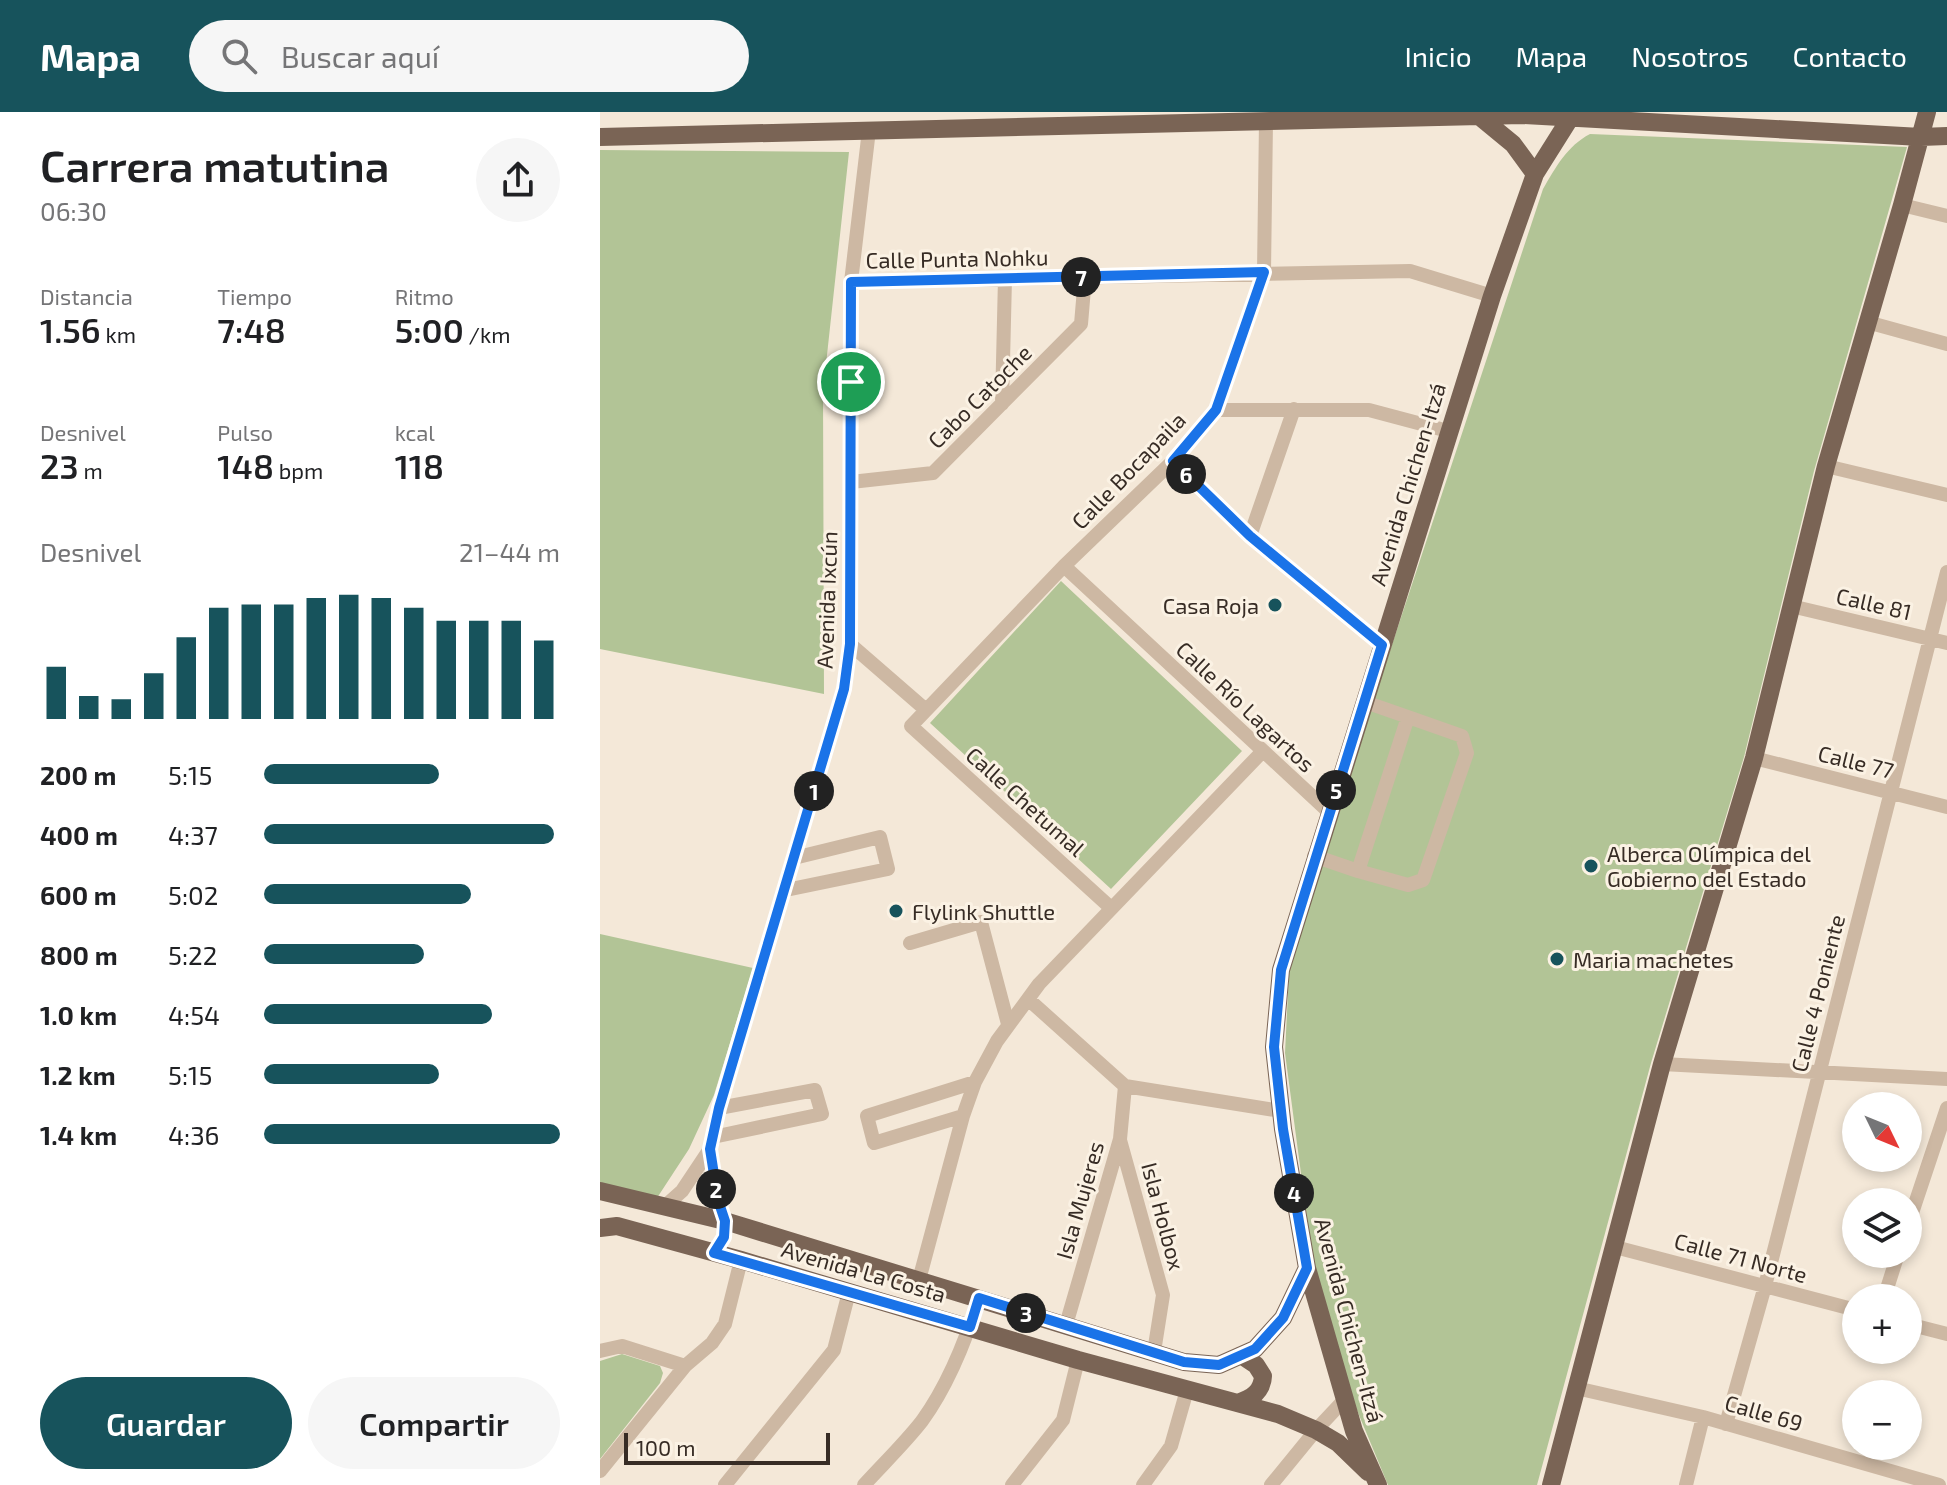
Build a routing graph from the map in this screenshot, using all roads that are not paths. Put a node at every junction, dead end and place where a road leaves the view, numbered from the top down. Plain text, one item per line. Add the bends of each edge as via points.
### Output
1 (1927, 112) edge
2 (1573, 115) edge
3 (1479, 116) junction
4 (1266, 121) junction
5 (869, 130) junction
6 (1947, 136) edge
7 (600, 137) edge
8 (1921, 137) junction
9 (1535, 174) junction
10 (1902, 205) junction
11 (1947, 216) edge
12 (1264, 272) junction
13 (1085, 277) junction
14 (1005, 278) junction
15 (851, 282) junction
16 (1492, 296) junction
17 (1867, 322) junction
18 (1947, 344) edge
19 (1002, 404) junction
20 (1294, 409) junction
21 (1216, 410) junction
22 (1448, 431) junction
23 (1173, 461) junction
24 (1826, 466) junction
25 (851, 482) junction
26 (1947, 495) edge
27 (1250, 536) junction
28 (1064, 566) junction
29 (1947, 572) edge
30 (1791, 606) junction
31 (1930, 639) junction
32 (1947, 643) edge
33 (850, 644) junction
34 (1382, 645) junction
35 (1365, 702) junction
36 (926, 710) junction
37 (1408, 717) junction
38 (911, 726) joint
39 (1262, 752) junction
40 (1754, 758) junction
41 (1891, 793) junction
42 (1947, 807) edge
43 (1329, 812) junction
44 (1314, 856) junction
45 (794, 858) junction
46 (1358, 871) junction
47 (786, 890) junction
48 (1111, 908) junction
49 (910, 943) dead end
50 (1028, 999) junction
51 (1008, 1024) junction
52 (1662, 1064) junction
53 (1820, 1072) junction
54 (1947, 1079) edge
55 (975, 1082) junction
56 (1125, 1086) junction
57 (719, 1108) junction
58 (1947, 1108) edge
59 (1281, 1111) junction
60 (963, 1116) junction
61 (1120, 1139) junction
62 (712, 1143) junction
63 (1920, 1188) edge
64 (600, 1191) edge
65 (664, 1207) junction
66 (725, 1221) junction
67 (600, 1228) edge
68 (1615, 1247) junction
69 (714, 1253) junction
70 (741, 1260) junction
71 (1307, 1268) junction
72 (919, 1280) junction
73 (1765, 1286) junction
74 (849, 1292) junction
75 (979, 1298) junction
76 (1842, 1306) edge
77 (1066, 1325) junction
78 (970, 1327) junction
79 (1922, 1328) edge
80 (1947, 1334) edge
81 (600, 1351) edge
82 (1154, 1352) junction
83 (1241, 1355) junction
84 (1078, 1360) junction
85 (685, 1366) junction
86 (1576, 1388) junction
87 (1187, 1390) junction
88 (1346, 1398) junction
89 (1238, 1403) junction
90 (1703, 1417) junction
91 (1726, 1424) junction
92 (1316, 1430) junction
93 (600, 1471) edge
94 (1376, 1481) edge
95 (1922, 1483) edge
96 (725, 1485) edge
97 (864, 1485) edge
98 (1012, 1485) edge
99 (1143, 1485) edge
100 (1271, 1485) edge
101 (1551, 1485) edge
102 (1686, 1485) edge
103 (1939, 1485) edge

1 - 8 main road
2 - 3 main road
2 - 8 main road
2 - 9 main road, Avenida Chichen-Itzá
3 - 4 main road
3 - 9 main road via 1513,144
4 - 5 main road
4 - 12 street, Calle Bocapaila
5 - 7 main road
5 - 15 street, Avenida Ixcún
6 - 8 main road
8 - 10 main road
9 - 16 main road, Avenida Chichen-Itzá
10 - 11 street
10 - 17 main road
12 - 13 street, Calle Punta Nohku
12 - 16 street, Calle Punta Nohku via 1410,271
12 - 21 street, Calle Bocapaila
13 - 14 street, Calle Punta Nohku
13 - 19 street, Cabo Catoche via 1081,324
14 - 15 street, Calle Punta Nohku
14 - 19 street
15 - 25 street, Avenida Ixcún
16 - 22 main road, Avenida Chichen-Itzá
17 - 18 street
17 - 24 main road
19 - 25 street, Cabo Catoche via 933,473
20 - 21 street
20 - 22 street via 1369,410
20 - 27 street
21 - 23 street, Calle Bocapaila
22 - 34 main road, Avenida Chichen-Itzá
23 - 27 street
23 - 28 street, Calle Bocapaila
24 - 26 street
24 - 30 main road
25 - 33 street, Avenida Ixcún
27 - 34 street
28 - 36 street, Calle Bocapaila
28 - 39 street, Calle Río Lagartos
29 - 31 street, Calle 4 Poniente
30 - 31 street, Calle 81
30 - 40 main road
31 - 32 street, Calle 81
31 - 41 street, Calle 4 Poniente
33 - 36 street
33 - 45 street, Avenida Ixcún via 844,689
34 - 35 main road, Avenida Chichen-Itzá
35 - 37 street
35 - 43 main road, Avenida Chichen-Itzá
36 - 38 street, Calle Bocapaila
37 - 46 street
37 - 46 street via 1462,736 1467,753 1423,880 1408,885
38 - 48 street, Calle Chetumal
39 - 43 street, Calle Río Lagartos
39 - 48 street
40 - 41 street, Calle 77
40 - 52 main road
41 - 42 street, Calle 77
41 - 53 street, Calle 4 Poniente
43 - 44 main road, Avenida Chichen-Itzá
44 - 46 street
44 - 59 main road, Avenida Chichen-Itzá via 1281,970 1274,1047
45 - 47 street, Avenida Ixcún
45 - 47 street via 880,837 888,869
47 - 57 street, Avenida Ixcún
48 - 50 street
49 - 51 street via 981,922
50 - 51 street
50 - 56 street
51 - 55 street
52 - 53 street
52 - 68 main road
53 - 54 street
53 - 73 street, Calle 4 Poniente
55 - 60 street
55 - 60 street via 867,1116 874,1143
56 - 59 street
56 - 61 street, Isla Mujeres
57 - 62 street, Avenida Ixcún
57 - 62 street via 815,1090 822,1114
58 - 63 street
59 - 71 main road, Avenida Chichen-Itzá
60 - 72 street
61 - 77 street, Isla Mujeres
61 - 82 street, Isla Holbox via 1163,1295
62 - 65 street, Avenida Ixcún via 682,1191
62 - 66 street, Avenida Ixcún
64 - 65 main road, Avenida La Costa
65 - 66 main road, Avenida La Costa
66 - 69 main road via 724,1237
66 - 72 main road, Avenida La Costa
67 - 69 main road, Avenida La Costa via 617,1226
68 - 73 street, Calle 71 Norte
68 - 86 main road
69 - 70 main road, Avenida La Costa
70 - 74 main road, Avenida La Costa
70 - 85 street via 725,1324
71 - 83 main road, Avenida La Costa via 1283,1318 1255,1349
71 - 88 main road, Avenida Chichen-Itzá
72 - 75 main road, Avenida La Costa
73 - 76 street, Calle 71 Norte
73 - 91 street, Calle 4 Poniente
74 - 78 main road, Avenida La Costa
74 - 96 street via 834,1350
75 - 77 main road, Avenida La Costa
75 - 78 street
77 - 82 main road, Avenida La Costa
78 - 84 main road, Avenida La Costa
78 - 97 street via 921,1422
79 - 80 street
81 - 85 street via 622,1346
82 - 83 main road, Avenida La Costa via 1219,1365
83 - 89 main road via 1263,1376 1259,1391
84 - 87 main road, Avenida La Costa
84 - 98 street via 1063,1420
85 - 93 street
86 - 90 street, Calle 69
86 - 101 main road
87 - 89 main road, Avenida La Costa
87 - 99 street via 1171,1446
88 - 92 street
88 - 94 main road, Avenida Chichen-Itzá
89 - 92 main road, Avenida La Costa
90 - 91 street, Calle 69
90 - 102 street
91 - 95 street, Calle 69
92 - 94 main road, Avenida La Costa via 1338,1443
92 - 100 street
95 - 103 street, Calle 69

